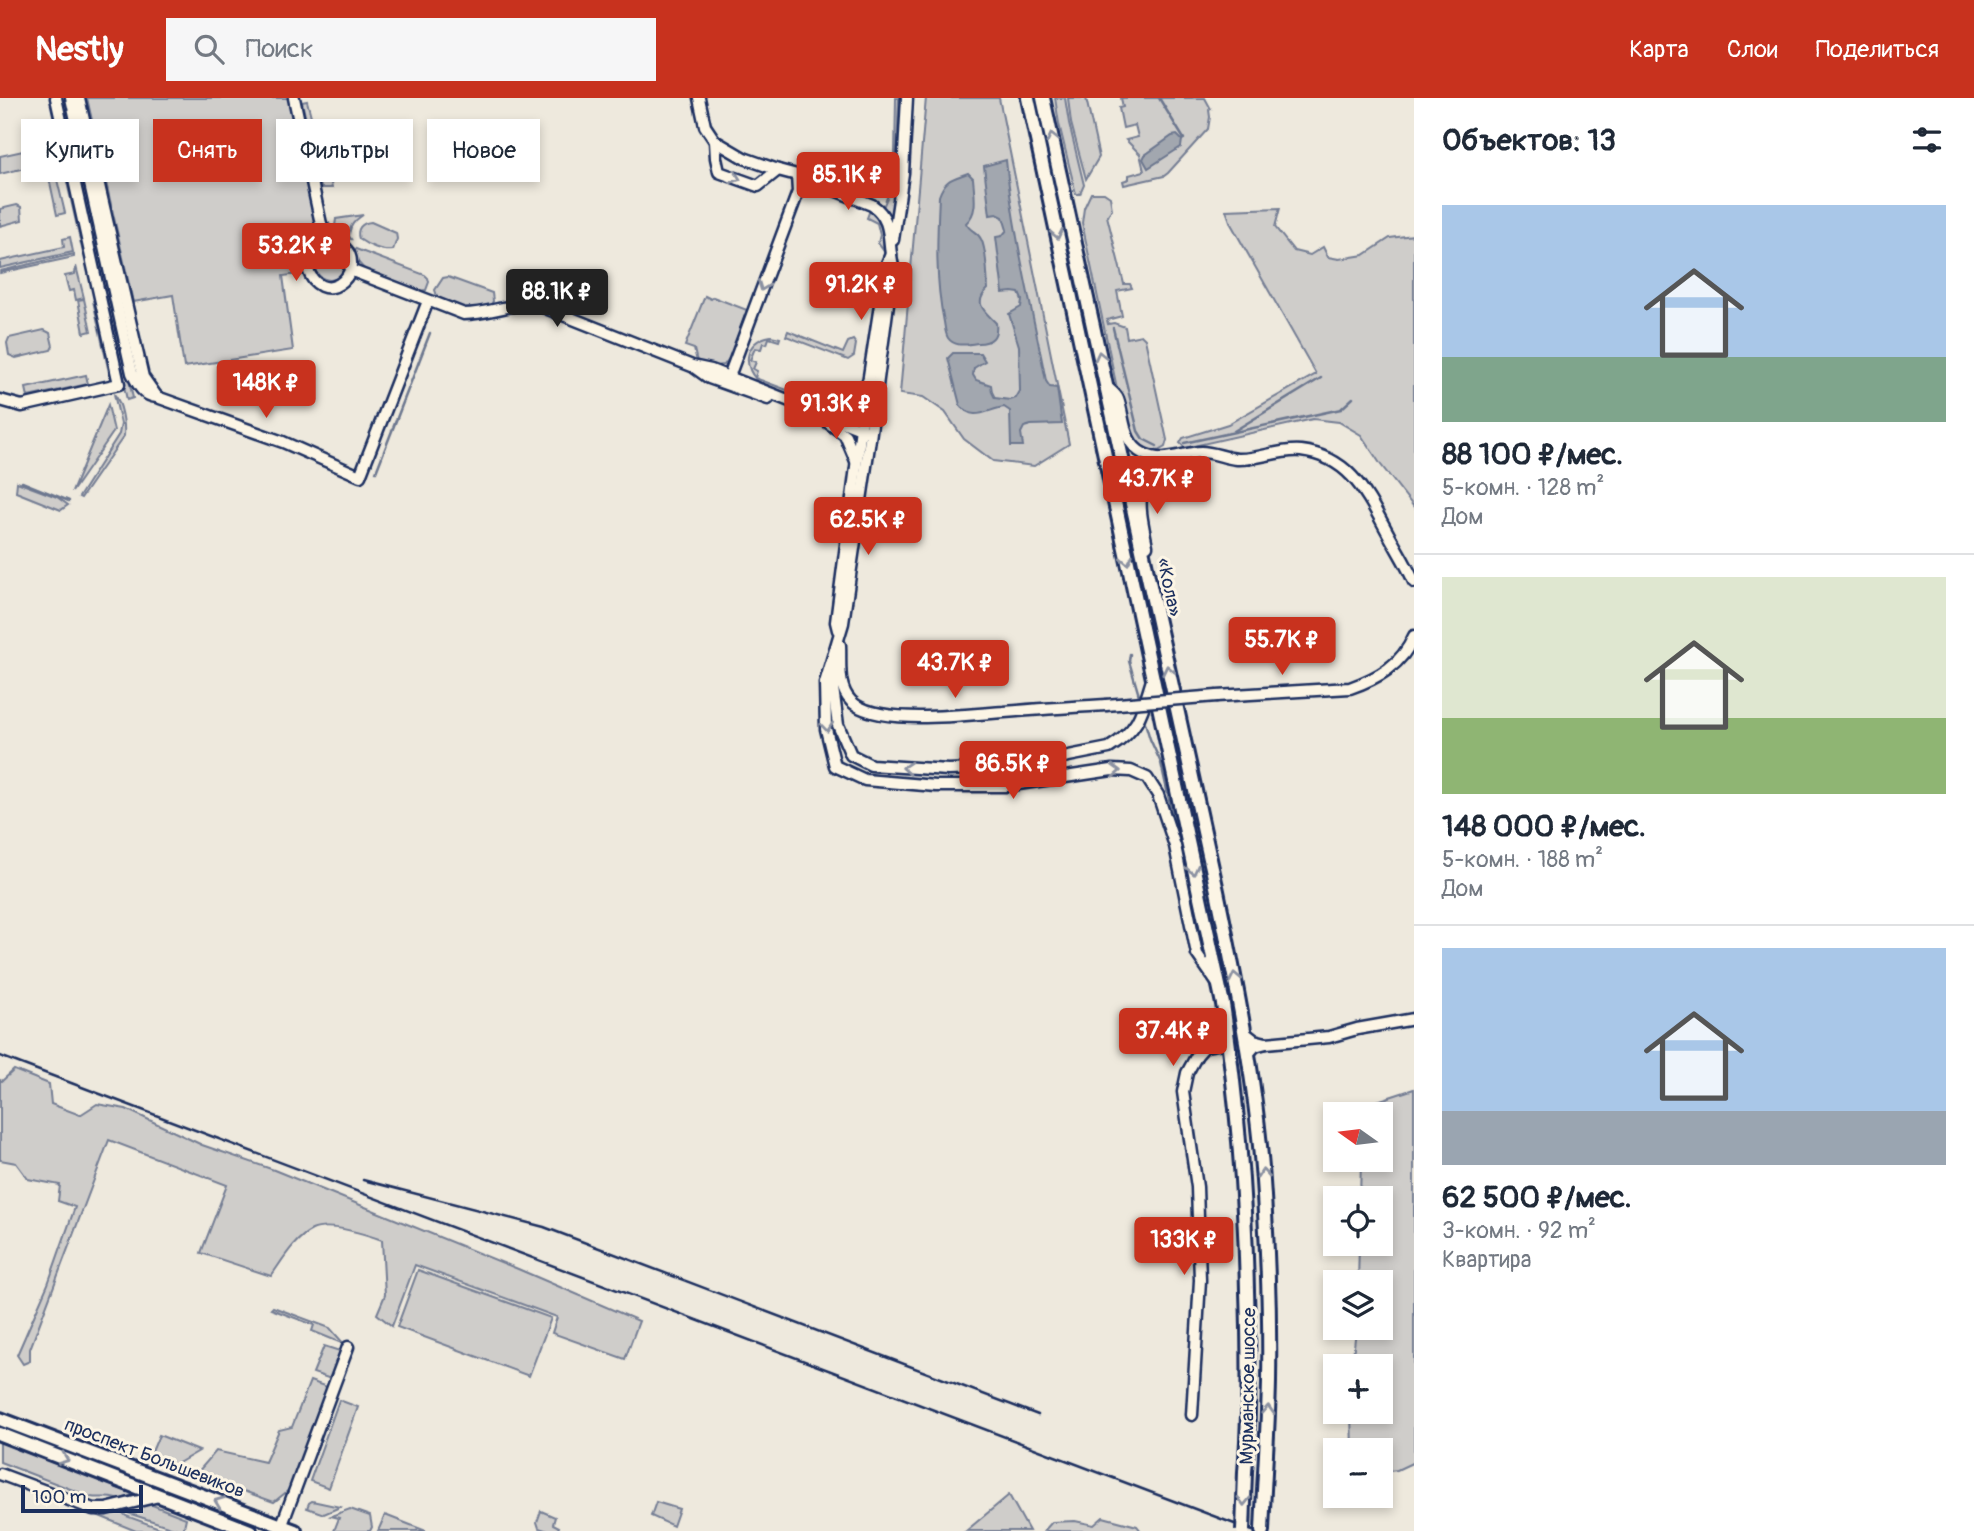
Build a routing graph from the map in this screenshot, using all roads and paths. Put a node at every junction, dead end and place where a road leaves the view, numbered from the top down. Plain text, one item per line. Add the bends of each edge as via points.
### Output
1 (55, 98) edge
2 (71, 98) edge
3 (79, 98) edge
4 (294, 98) edge
5 (699, 98) edge
6 (907, 98) edge
7 (1028, 98) edge
8 (1043, 98) edge
9 (715, 141) junction
10 (778, 170) junction
11 (797, 175) junction
12 (321, 225) junction
13 (334, 242) junction
14 (315, 245) junction
15 (890, 256) junction
16 (351, 270) junction
17 (428, 300) junction
18 (734, 362) junction
19 (692, 366) junction
20 (713, 370) junction
21 (730, 377) junction
22 (867, 383) junction
23 (735, 387) junction
24 (1107, 387) junction
25 (158, 397) junction
26 (0, 400) edge
27 (814, 409) junction
28 (823, 419) junction
29 (865, 433) junction
30 (1178, 457) junction
31 (857, 466) junction
32 (1147, 572) junction
33 (1414, 582) edge
34 (839, 636) junction
35 (1414, 636) edge
36 (1153, 679) junction
37 (1219, 985) junction
38 (1414, 1019) edge
39 (1228, 1042) junction
40 (1247, 1043) junction
41 (1266, 1043) junction
42 (348, 1347) dead end
43 (1192, 1415) dead end
44 (0, 1419) edge
45 (0, 1434) edge
46 (92, 1453) junction
47 (86, 1467) junction
48 (0, 1474) edge
49 (159, 1496) junction
50 (285, 1530) edge
51 (250, 1531) edge
52 (1243, 1531) edge
53 (1262, 1531) edge

1 - 26 street via 119,384 22,406
2 - 25 street via 132,373 144,391
3 - 25 street via 143,377
4 - 12 street
5 - 9 street via 705,125
6 - 15 street via 903,173
7 -> 36 main road, «Кола»
24 -> 8 main road, «Кола»
9 - 10 street
9 -> 10 street via 719,172 758,186
10 - 11 street
11 - 15 street via 880,210 887,225
11 -> 18 street via 798,192
12 - 13 street
12 - 14 street
13 - 14 street
13 - 16 street via 348,252
14 - 16 street via 306,262 314,281 333,286
15 - 22 street
15 - 29 street via 893,266
16 - 17 street
17 - 19 street via 464,314 538,305
17 - 25 street via 360,476 283,442
18 - 20 street
18 - 21 street
19 - 20 street
19 - 23 street
20 - 21 street
21 - 23 street
21 - 27 street
22 - 27 street via 846,402
22 - 29 street
23 - 28 street
24 - 30 street via 1117,396 1126,433 1136,450 1154,458
24 - 32 main road, «Кола»
27 - 29 street
28 - 29 street
28 - 31 street via 845,435
29 - 31 street
29 - 34 street
30 - 32 street via 1153,470 1142,491 1140,507 1150,561
30 - 33 street via 1202,452 1238,459 1297,451 1329,459 1366,493
31 - 34 street via 836,622
40 -> 32 main road, «Кола»
34 - 35 street, bridge via 841,686 850,701 881,714 923,717 1350,688 1399,661
36 -> 34 street via 1139,722 1109,748 1009,768 871,765 851,755 838,726 833,688
34 -> 37 street via 825,683 826,729 835,766 865,780 1005,786 1112,770 1147,778 1158,794 1175,846 1197,954
36 -> 37 main road, «Кола»
37 - 39 main road, «Кола»
38 - 41 street via 1329,1037
39 - 43 street via 1205,1046 1197,1055 1184,1092 1197,1187 1200,1280
39 -> 52 main road, Мурманское шоссе, bridge via 1241,1154 1246,1255 1249,1375
40 - 41 street
40 - 41 street
53 -> 40 main road, Мурманское шоссе via 1269,1382 1266,1242 1261,1152
42 - 50 street
44 - 46 main road, проспект Большевиков
45 -> 47 main road, проспект Большевиков
46 - 47 main road
50 -> 46 main road, проспект Большевиков
47 - 49 main road, проспект Большевиков
48 - 49 street via 93,1509
49 - 51 main road, проспект Большевиков

